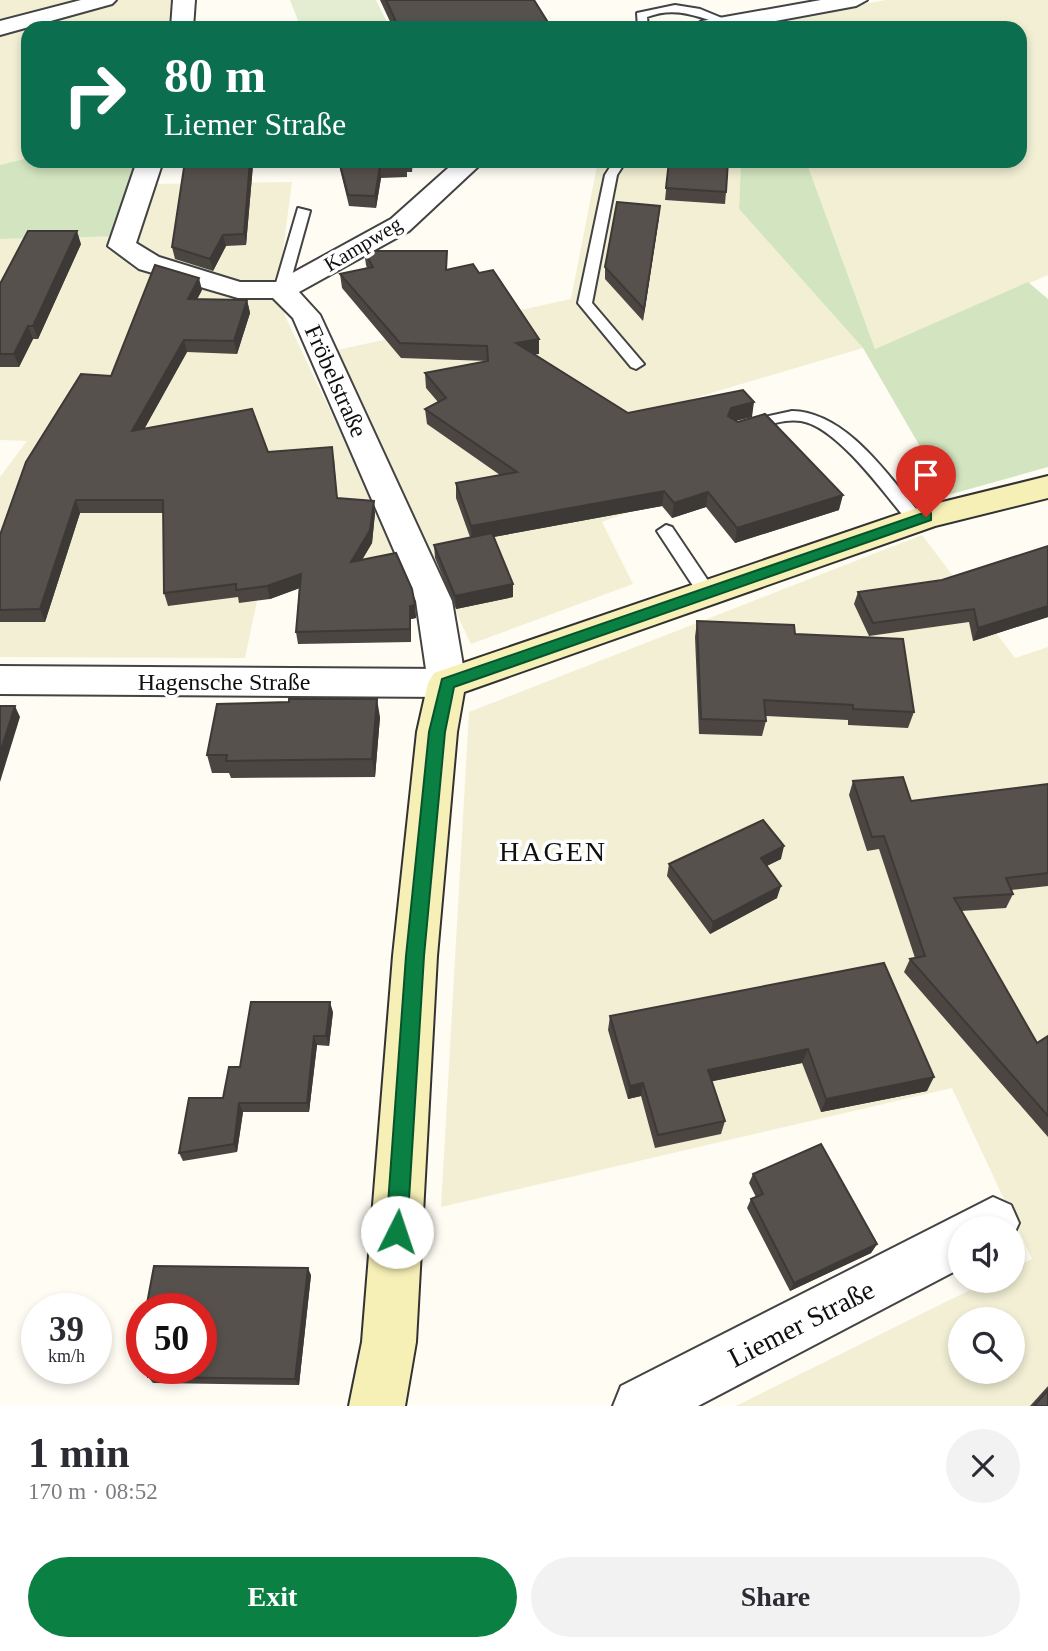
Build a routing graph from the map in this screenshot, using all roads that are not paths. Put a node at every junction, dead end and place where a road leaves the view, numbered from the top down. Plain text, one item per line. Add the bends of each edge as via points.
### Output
1 (105, 0) edge
2 (184, 0) edge
3 (856, 0) edge
4 (26, 21) edge
5 (182, 21) edge
6 (642, 21) edge
7 (724, 21) edge
8 (740, 21) edge
9 (21, 22) edge
10 (0, 28) edge
11 (148, 168) edge
12 (463, 168) edge
13 (616, 168) edge
14 (303, 211) dead end
15 (281, 290) junction
16 (636, 365) dead end
17 (735, 429) edge
18 (1048, 487) edge
19 (916, 520) junction
20 (666, 531) dead end
21 (706, 593) junction
22 (0, 680) edge
23 (447, 683) junction
24 (948, 1247) edge
25 (377, 1406) edge
26 (641, 1406) edge

1 - 4 street
2 - 5 street
3 - 8 street
6 - 7 lane via 641,15 661,6 694,10
9 - 10 street
11 - 15 street via 122,246 149,263 238,290
12 - 15 street, Kampweg via 400,225
13 - 16 lane via 585,303
14 - 15 lane
15 - 23 street, Fröbelstraße via 306,315 434,601
17 - 19 lane via 793,415 816,419 839,436
18 - 19 main road
19 - 21 main road
20 - 21 lane
21 - 23 main road
22 - 23 street, Hagensche Straße
23 - 25 main road via 437,732 425,850 389,1342
24 - 26 street, Liemer Straße

